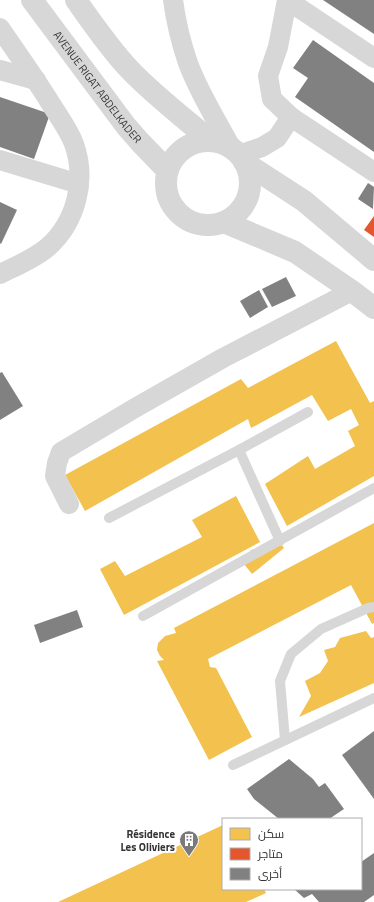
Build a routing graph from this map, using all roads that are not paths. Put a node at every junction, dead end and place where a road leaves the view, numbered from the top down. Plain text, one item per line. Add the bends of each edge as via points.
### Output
1 (32, 0) edge
2 (76, 0) edge
3 (173, 0) edge
4 (287, 0) edge
5 (0, 28) edge
6 (374, 58) edge
7 (0, 70) edge
8 (36, 80) junction
9 (291, 117) junction
10 (211, 141) junction
11 (239, 155) junction
12 (0, 160) edge
13 (167, 170) junction
14 (374, 172) edge
15 (79, 184) junction
16 (224, 222) junction
17 (374, 260) edge
18 (0, 274) edge
19 (352, 291) junction
20 (374, 308) edge
21 (308, 412) dead end
22 (239, 450) junction
23 (374, 488) edge
24 (69, 504) dead end
25 (109, 518) dead end
26 (280, 540) junction
27 (374, 607) edge
28 (143, 616) dead end
29 (374, 698) edge
30 (285, 740) junction
31 (233, 765) dead end

1 - 13 street, AVENUE RIGAT ABDELKADER via 126,126
2 - 10 street via 114,53 130,70
3 - 11 street via 188,64
4 - 6 street
4 - 9 street via 278,47 268,76 272,99
5 - 8 street
7 - 8 street
8 - 15 street via 74,144 79,164
9 - 11 street via 277,138 262,147
9 - 14 street
10 - 11 street via 222,144
10 - 13 street via 189,145 172,160
11 - 16 street via 249,176 249,192 240,210
11 - 17 street via 304,201
12 - 15 street
13 - 16 street via 167,194 179,214 189,221 201,224 213,225
15 - 18 street via 72,213 58,237 35,256
16 - 19 street via 295,252
19 - 20 street
19 - 24 street via 223,358 61,452 54,476
21 - 22 lane
22 - 25 lane
22 - 26 lane
23 - 26 lane
26 - 28 lane
27 - 30 lane via 321,629 291,654 280,681
29 - 30 lane
30 - 31 lane

